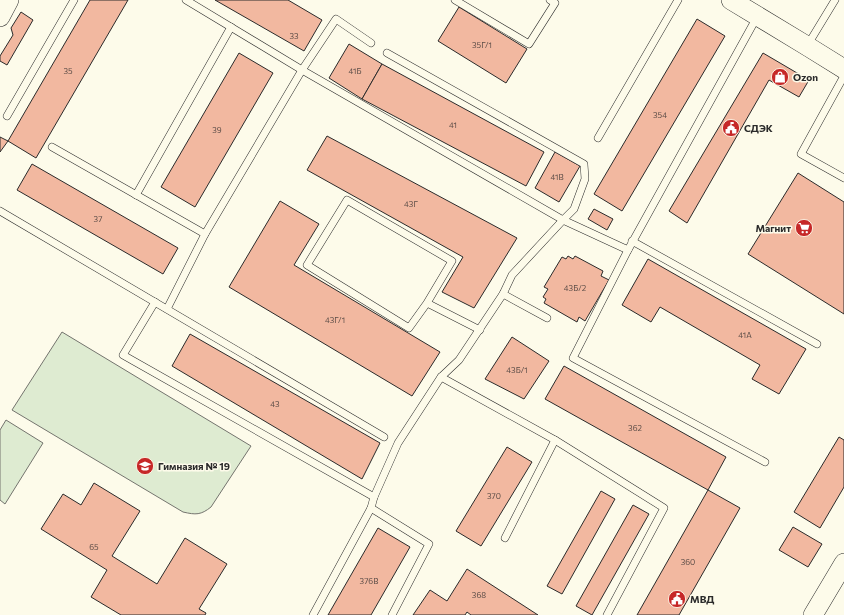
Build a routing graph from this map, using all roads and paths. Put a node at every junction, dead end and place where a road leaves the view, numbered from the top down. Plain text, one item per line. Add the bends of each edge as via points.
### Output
1 (9, 0) edge
2 (74, 0) edge
3 (186, 0) edge
4 (455, 0) edge
5 (550, 0) edge
6 (678, 0) edge
7 (731, 0) edge
8 (835, 0) edge
9 (0, 17) edge
10 (757, 17) junction
11 (231, 27) junction
12 (371, 43) dead end
13 (807, 46) junction
14 (387, 53) dead end
15 (844, 69) edge
16 (302, 70) junction
17 (844, 76) edge
18 (7, 116) dead end
19 (598, 138) dead end
20 (52, 147) dead end
21 (844, 178) edge
22 (136, 195) junction
23 (0, 212) edge
24 (564, 220) junction
25 (205, 234) junction
26 (632, 241) junction
27 (628, 250) junction
28 (503, 294) junction
29 (155, 302) junction
30 (427, 302) junction
31 (167, 309) junction
32 (548, 318) dead end
33 (480, 330) junction
34 (817, 344) dead end
35 (441, 377) junction
36 (384, 437) dead end
37 (555, 440) junction
38 (765, 462) dead end
39 (374, 497) junction
40 (370, 508) junction
41 (505, 538) dead end
42 (844, 563) edge
43 (844, 587) edge
44 (312, 615) edge
45 (392, 615) edge
46 (607, 615) edge
47 (812, 615) edge
48 (827, 615) edge

1 - 9 street
2 - 18 lane
3 - 11 lane
4 - 5 lane via 529,44 555,3
6 - 19 lane
7 - 10 street
8 - 13 lane
10 - 13 street
10 - 26 lane
11 - 16 lane
11 - 22 lane
12 - 16 lane via 336,19
13 - 15 street
14 - 24 lane via 584,164 585,179 574,208
16 - 24 lane
16 - 25 lane
17 - 21 lane via 801,154
20 - 22 lane
22 - 25 lane
23 - 29 lane
24 - 27 lane
24 - 28 lane via 512,275
25 - 31 lane
26 - 27 lane
26 - 34 lane
27 - 38 lane via 573,358
28 - 32 lane
28 - 33 lane
29 - 31 lane
29 - 39 lane via 123,355
30 - 30 lane via 452,262 347,200 307,265 409,328
30 - 33 lane
31 - 36 lane
33 - 35 lane via 459,360
35 - 37 lane
35 - 39 lane via 398,443
37 - 41 lane
37 - 46 lane via 664,508
39 - 40 lane
40 - 44 lane
40 - 45 lane via 429,544
42 - 47 street
43 - 48 street

